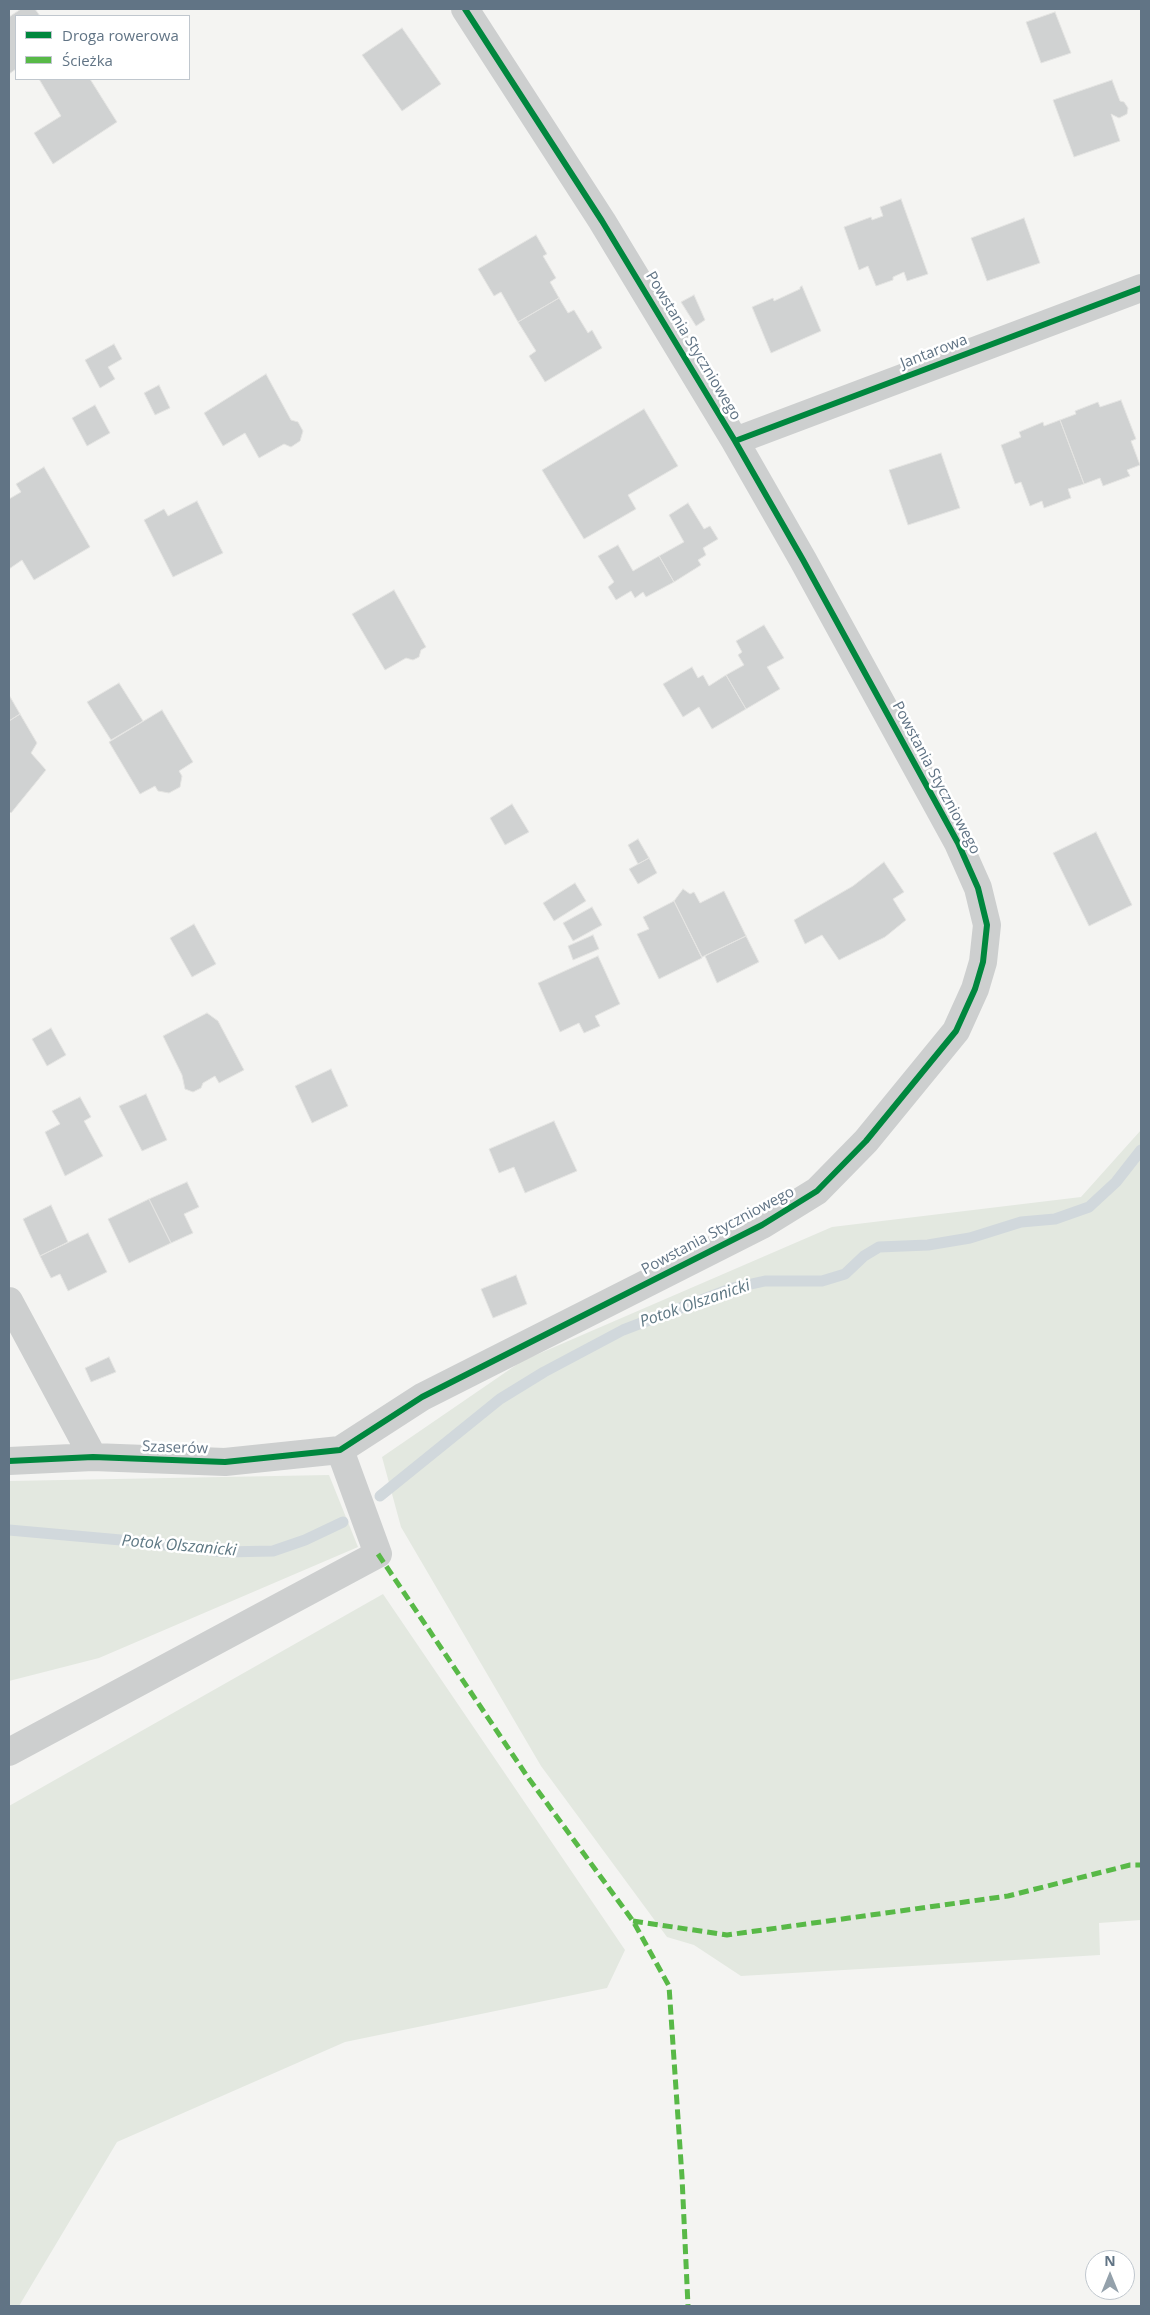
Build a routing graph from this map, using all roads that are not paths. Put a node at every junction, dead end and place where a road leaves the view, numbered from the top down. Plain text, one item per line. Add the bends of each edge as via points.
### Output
1 (465, 9) edge
2 (1141, 288) edge
3 (735, 441) junction
4 (9, 1301) edge
5 (340, 1450) junction
6 (93, 1457) junction
7 (9, 1461) edge
8 (9, 1752) edge

1 - 3 street, Powstania Styczniowego via 602,221
2 - 3 street, Jantarowa
3 - 5 street, Powstania Styczniowego via 804,560 958,843 978,888 987,925 983,962 975,989 956,1031 866,1141 817,1191 762,1225 422,1397
4 - 6 street
5 - 6 street, Szaserów via 225,1462
5 - 8 street via 378,1554
6 - 7 street, Szaserów

